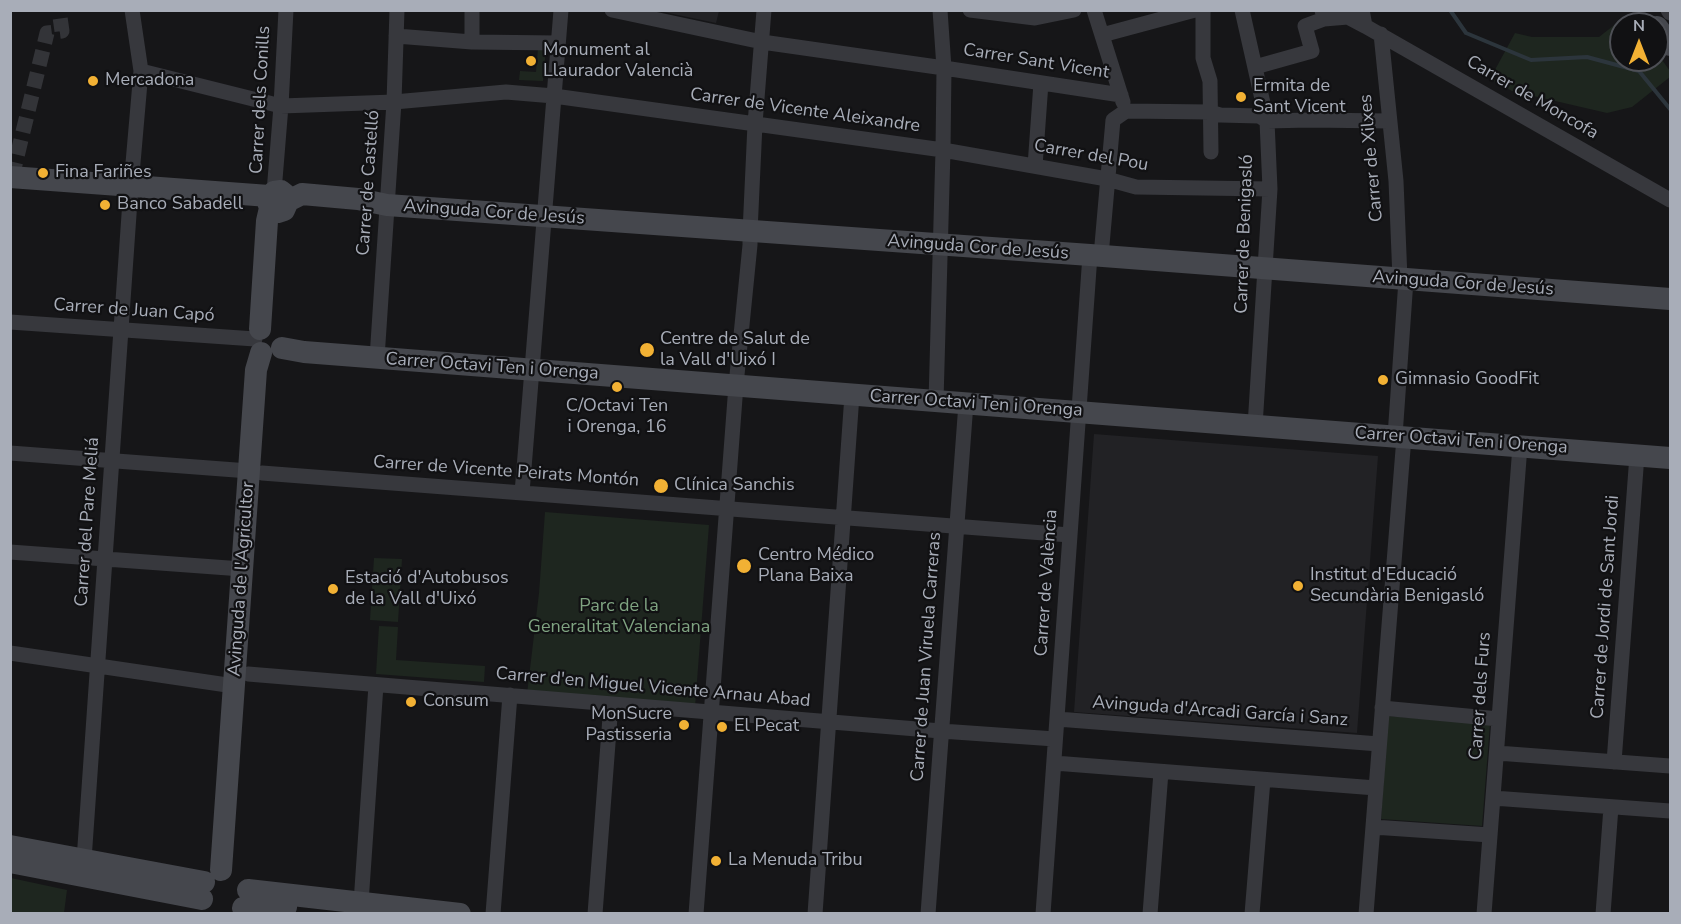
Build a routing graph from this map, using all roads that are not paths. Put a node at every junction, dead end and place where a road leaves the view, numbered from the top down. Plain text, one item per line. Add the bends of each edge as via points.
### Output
1 (132, 10) edge
2 (286, 10) edge
3 (397, 10) edge
4 (472, 10) edge
5 (561, 10) edge
6 (612, 10) edge
7 (764, 10) edge
8 (940, 10) edge
9 (970, 10) edge
10 (1074, 10) edge
11 (1094, 10) edge
12 (1195, 10) edge
13 (1203, 10) edge
14 (1242, 10) edge
15 (1319, 18) edge
16 (1371, 25) edge
17 (1102, 35) junction
18 (396, 36) junction
19 (472, 42) junction
20 (762, 42) junction
21 (558, 43) junction
22 (1255, 67) junction
23 (944, 68) junction
24 (141, 71) junction
25 (1041, 83) junction
26 (1121, 95) junction
27 (554, 96) junction
28 (394, 102) junction
29 (281, 106) junction
30 (1126, 111) junction
31 (1210, 112) junction
32 (1267, 122) junction
33 (1389, 122) junction
34 (755, 124) junction
35 (943, 150) junction
36 (1211, 152) dead end
37 (1035, 166) junction
38 (10, 177) edge
39 (1107, 179) junction
40 (131, 186) junction
41 (1270, 189) junction
42 (1671, 200) edge
43 (276, 202) junction
44 (387, 205) junction
45 (543, 216) junction
46 (750, 231) junction
47 (940, 245) junction
48 (1095, 255) junction
49 (1264, 269) junction
50 (1403, 280) junction
51 (1671, 299) edge
52 (10, 322) edge
53 (121, 330) junction
54 (268, 342) junction
55 (377, 358) junction
56 (531, 370) junction
57 (736, 385) junction
58 (852, 394) junction
59 (936, 401) junction
60 (966, 403) junction
61 (1079, 412) junction
62 (1255, 426) junction
63 (1399, 437) junction
64 (1520, 446) junction
65 (10, 453) edge
66 (1637, 455) junction
67 (1671, 458) edge
68 (112, 461) junction
69 (256, 472) junction
70 (522, 493) junction
71 (726, 509) junction
72 (844, 518) junction
73 (957, 527) junction
74 (1070, 535) junction
75 (10, 552) edge
76 (105, 559) junction
77 (242, 568) junction
78 (10, 653) edge
79 (98, 666) junction
80 (241, 680) junction
81 (376, 684) junction
82 (510, 696) junction
83 (611, 704) junction
84 (1382, 708) junction
85 (711, 712) junction
86 (1499, 718) junction
87 (1057, 719) junction
88 (829, 722) junction
89 (941, 731) junction
90 (1055, 739) junction
91 (1379, 744) junction
92 (1497, 753) junction
93 (1614, 762) junction
94 (1054, 763) junction
95 (1671, 766) edge
96 (1161, 772) junction
97 (1263, 780) junction
98 (1376, 788) junction
99 (1493, 798) junction
100 (1611, 807) junction
101 (1671, 811) edge
102 (1373, 826) junction
103 (1490, 835) junction
104 (10, 846) edge
105 (10, 862) edge
106 (83, 868) junction
107 (225, 894) edge
108 (355, 910) edge
109 (460, 914) edge
110 (493, 914) edge
111 (594, 914) edge
112 (696, 914) edge
113 (815, 914) edge
114 (928, 914) edge
115 (1043, 914) edge
116 (1150, 914) edge
117 (1252, 914) edge
118 (1366, 914) edge
119 (1484, 914) edge
120 (1603, 914) edge

1 - 24 street, Carrer del Pare Meliá
2 - 29 street, Carrer dels Conills
3 - 18 street, Carrer de Castelló
4 - 19 street
5 - 21 street
6 - 20 street, Carrer Sant Vicent
7 - 20 street
8 - 23 street
9 - 10 street via 1035,18
11 - 17 street
12 - 17 street
13 - 31 street via 1203,57 1210,81
14 - 22 street, Carrer de Benigasló
15 - 16 street, Carrer de Moncofa via 1348,17
15 - 22 street via 1305,26 1312,51
16 - 33 street, Carrer de Xilxes
16 - 42 street, Carrer de Moncofa
17 - 26 street
18 - 19 street
18 - 28 street, Carrer de Castelló
19 - 21 street
20 - 23 street, Carrer Sant Vicent
20 - 34 street
21 - 27 street
22 - 32 street, Carrer de Benigasló
23 - 25 street, Carrer Sant Vicent
23 - 35 street
24 - 29 street, Carrer de Vicente Aleixandre
24 - 40 street, Carrer del Pare Meliá
25 - 26 street, Carrer Sant Vicent
25 - 37 street
26 - 30 street
27 - 28 street, Carrer de Vicente Aleixandre via 506,92
27 - 34 street, Carrer de Vicente Aleixandre
27 - 45 street
28 - 29 street, Carrer de Vicente Aleixandre
28 - 44 street, Carrer de Castelló
29 - 43 street, Carrer dels Conills
30 - 31 street
30 - 39 street, Carrer de València via 1113,120
31 - 32 street via 1259,116
31 - 36 street
32 - 33 street
32 - 41 street, Carrer de Benigasló
33 - 50 street, Carrer de Xilxes
34 - 35 street, Carrer de Vicente Aleixandre
34 - 46 street
35 - 37 street, Carrer del Pou
35 - 47 street
37 - 39 street, Carrer del Pou
38 - 40 street, Avinguda Cor de Jesús
39 - 41 street, Carrer del Pou via 1136,187
39 - 48 street, Carrer de València
40 - 43 street, Avinguda Cor de Jesús
40 - 53 street, Carrer del Pare Meliá
41 - 49 street, Carrer de Benigasló
43 - 44 street, Avinguda Cor de Jesús via 302,194
43 - 54 street, Avinguda de l'Agricultor via 274,306
44 - 45 street, Avinguda Cor de Jesús
44 - 55 street, Carrer de Castelló
45 - 46 street, Avinguda Cor de Jesús
45 - 56 street
46 - 47 street, Avinguda Cor de Jesús
46 - 57 street
47 - 48 street, Avinguda Cor de Jesús
47 - 59 street
48 - 49 street, Avinguda Cor de Jesús
48 - 61 street, Carrer de València
49 - 50 street, Avinguda Cor de Jesús
49 - 62 street, Carrer de Benigasló
50 - 51 street, Avinguda Cor de Jesús
50 - 63 street, Carrer de Xilxes
52 - 53 street, Carrer de Juan Capó
53 - 54 street, Carrer de Juan Capó
53 - 68 street, Carrer del Pare Meliá
54 - 55 street, Carrer Octavi Ten i Orenga via 304,352
54 - 69 street, Avinguda de l'Agricultor via 256,370
55 - 56 street, Carrer Octavi Ten i Orenga
56 - 57 street, Carrer Octavi Ten i Orenga
56 - 70 street
57 - 58 street, Carrer Octavi Ten i Orenga
57 - 71 street
58 - 59 street, Carrer Octavi Ten i Orenga
58 - 72 street
59 - 60 street, Carrer Octavi Ten i Orenga
60 - 61 street, Carrer Octavi Ten i Orenga
60 - 73 street, Carrer de Juan Viruela Carreras
61 - 62 street, Carrer Octavi Ten i Orenga
61 - 74 street, Carrer de València
62 - 63 street, Carrer Octavi Ten i Orenga
63 - 64 street, Carrer Octavi Ten i Orenga
63 - 84 street, Carrer de Xilxes
64 - 66 street, Carrer Octavi Ten i Orenga
64 - 86 street, Carrer dels Furs
65 - 68 street, Carrer de Vicente Peirats Montón
66 - 67 street, Carrer Octavi Ten i Orenga
66 - 93 street, Carrer de Jordi de Sant Jordi
68 - 69 street, Carrer de Vicente Peirats Montón
68 - 76 street, Carrer del Pare Meliá
69 - 70 street, Carrer de Vicente Peirats Montón
69 - 77 street, Avinguda de l'Agricultor
69 - 80 street, Avinguda de l'Agricultor
70 - 71 street, Carrer de Vicente Peirats Montón
71 - 72 street, Carrer de Vicente Peirats Montón
71 - 85 street
72 - 73 street, Carrer de Vicente Peirats Montón
72 - 88 street
73 - 74 street, Carrer de Vicente Peirats Montón
73 - 89 street, Carrer de Juan Viruela Carreras
74 - 87 street, Carrer de València
75 - 76 street
76 - 77 street
76 - 79 street, Carrer del Pare Meliá
77 - 80 street, Avinguda de l'Agricultor
78 - 79 street, Carrer d'en Miguel Vicente Arnau Abad
79 - 80 street, Carrer d'en Miguel Vicente Arnau Abad
79 - 106 street, Carrer del Pare Meliá
80 - 81 street, Carrer d'en Miguel Vicente Arnau Abad
80 - 107 street, Avinguda de l'Agricultor
81 - 82 street, Carrer d'en Miguel Vicente Arnau Abad
81 - 108 street
82 - 83 street, Carrer d'en Miguel Vicente Arnau Abad
82 - 110 street
83 - 85 street, Carrer d'en Miguel Vicente Arnau Abad
83 - 111 street
84 - 86 street
84 - 91 street, Carrer de Xilxes
85 - 88 street, Carrer d'en Miguel Vicente Arnau Abad
85 - 112 street
86 - 92 street, Carrer dels Furs
87 - 90 street, Carrer de València
87 - 91 street, Avinguda d'Arcadi García i Sanz
88 - 89 street, Carrer d'en Miguel Vicente Arnau Abad
88 - 113 street
89 - 90 street, Carrer d'en Miguel Vicente Arnau Abad
89 - 114 street, Carrer de Juan Viruela Carreras
90 - 94 street, Carrer de València
91 - 98 street, Carrer de Xilxes
92 - 93 street
92 - 99 street, Carrer dels Furs
93 - 95 street
94 - 96 street
94 - 115 street, Carrer de València
96 - 97 street
96 - 116 street
97 - 98 street
97 - 117 street
98 - 102 street, Carrer de Xilxes
99 - 100 street
99 - 103 street, Carrer dels Furs
100 - 101 street
100 - 120 street
102 - 103 street
102 - 118 street, Carrer de Xilxes
103 - 119 street, Carrer dels Furs
104 - 106 street
105 - 106 street
106 - 107 street
107 - 108 street
108 - 109 street

